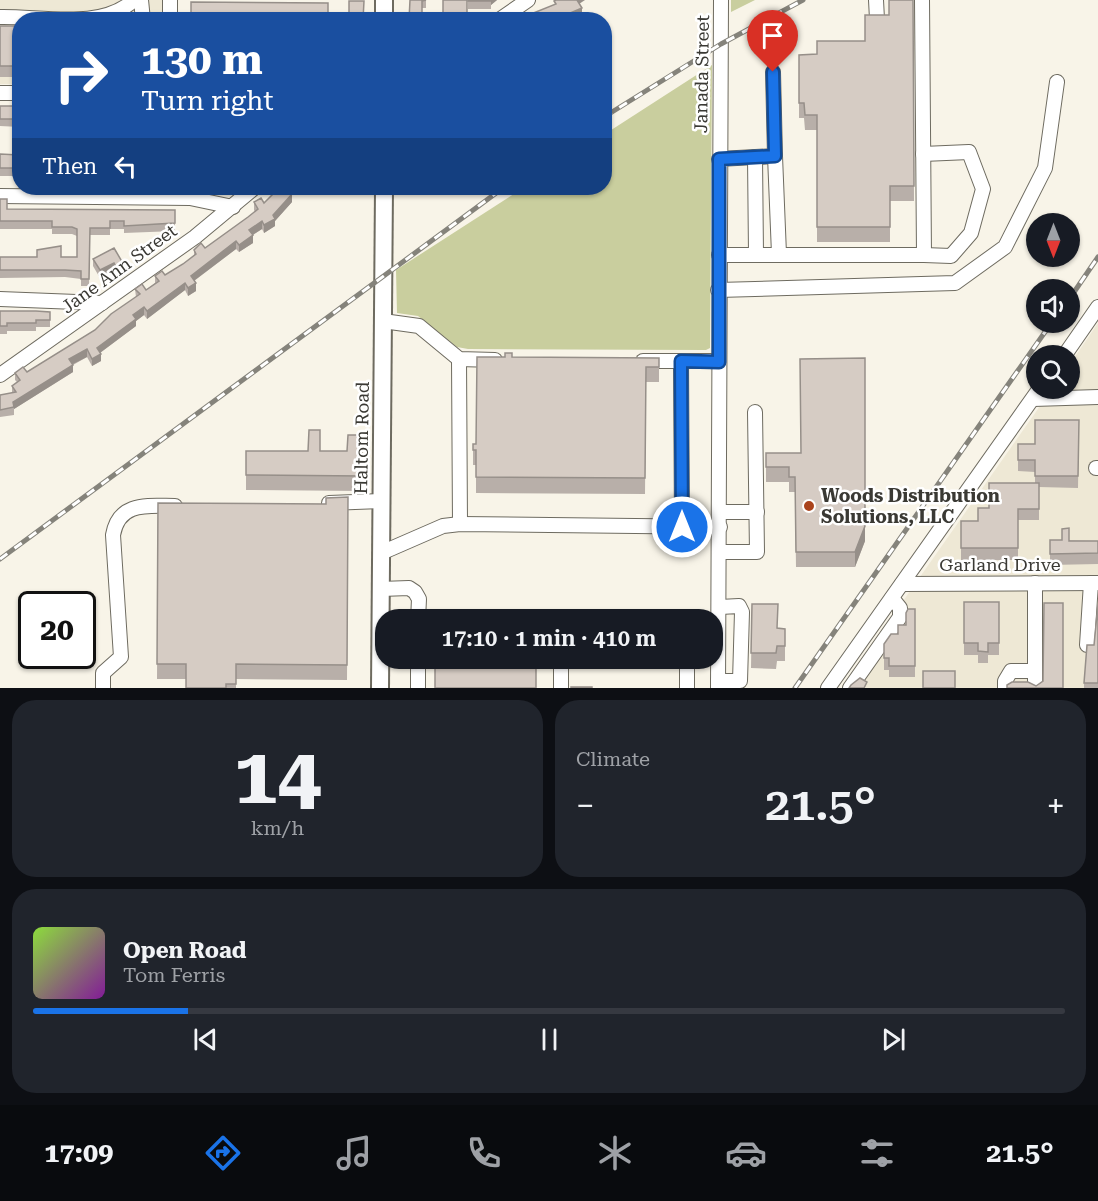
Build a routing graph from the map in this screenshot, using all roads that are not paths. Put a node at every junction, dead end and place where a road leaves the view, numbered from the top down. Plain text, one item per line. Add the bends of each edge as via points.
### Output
1 (134, 0) edge
2 (528, 0) edge
3 (721, 0) edge
4 (876, 0) edge
5 (922, 0) edge
6 (119, 12) edge
7 (511, 12) edge
8 (876, 19) edge
9 (773, 72) dead end
10 (1056, 82) dead end
11 (923, 154) junction
12 (775, 156) junction
13 (755, 157) junction
14 (719, 159) junction
15 (246, 195) edge
16 (384, 195) edge
17 (0, 196) edge
18 (233, 207) junction
19 (756, 254) junction
20 (779, 254) junction
21 (718, 255) junction
22 (924, 255) junction
23 (718, 290) junction
24 (0, 299) edge
25 (102, 303) junction
26 (1098, 307) edge
27 (383, 321) junction
28 (1072, 345) edge
29 (459, 359) junction
30 (506, 360) edge
31 (634, 361) edge
32 (681, 361) junction
33 (719, 362) junction
34 (0, 375) edge
35 (1080, 397) edge
36 (1098, 398) edge
37 (1033, 399) edge
38 (755, 412) dead end
39 (381, 501) junction
40 (313, 504) edge
41 (188, 506) edge
42 (720, 512) junction
43 (757, 512) junction
44 (460, 524) junction
45 (682, 527) junction
46 (720, 527) junction
47 (720, 552) junction
48 (381, 553) junction
49 (1035, 583) junction
50 (1095, 583) edge
51 (902, 584) junction
52 (381, 590) junction
53 (892, 598) junction
54 (720, 607) junction
55 (419, 609) edge
56 (1087, 645) edge
57 (849, 658) junction
58 (418, 669) edge
59 (561, 669) edge
60 (687, 669) edge
61 (864, 669) junction
62 (1035, 671) junction
63 (718, 685) edge
64 (103, 688) edge
65 (380, 688) edge
66 (418, 688) edge
67 (561, 688) edge
68 (687, 688) edge
69 (828, 688) edge
70 (850, 688) edge
71 (1005, 688) edge
72 (1035, 688) edge

1 - 6 street
2 - 7 street
3 - 14 street, Janada Street
4 - 8 street
5 - 11 street
9 - 12 street
10 - 23 street via 1045,168 1005,247 955,283
11 - 22 street
11 - 22 street via 969,152 983,189 971,233 951,256
12 - 13 street
12 - 20 street
13 - 14 street
13 - 19 street
14 - 21 street, Janada Street
15 - 18 street, Jane Ann Street
16 - 27 main road, Haltom Road
17 - 18 street via 190,198
18 - 25 street, Jane Ann Street
19 - 20 street
19 - 21 street
20 - 22 street
21 - 23 street, Janada Street
23 - 33 street, Janada Street
24 - 25 street
25 - 34 street, Jane Ann Street
26 - 28 street
27 - 29 street via 419,326
27 - 39 main road, Haltom Road
29 - 30 street
29 - 44 street
31 - 32 street
32 - 33 street
32 - 45 street
33 - 42 street, Janada Street
35 - 36 street
37 - 51 street
38 - 43 street
39 - 40 street
39 - 48 main road, Haltom Road
41 - 64 street via 142,506 117,519 113,535 121,657 103,674
42 - 43 street
42 - 46 street, Janada Street
43 - 47 street via 757,552
44 - 45 street
44 - 48 street via 443,526
45 - 46 street
46 - 47 street, Janada Street
47 - 54 street, Janada Street
48 - 52 main road, Haltom Road
49 - 50 street, Garland Drive
49 - 51 street, Garland Drive
49 - 62 street
50 - 56 street
51 - 53 street
52 - 55 street via 409,588 416,592
52 - 65 main road, Haltom Road
53 - 57 street
53 - 61 street via 900,608 900,617
54 - 63 street, Janada Street
54 - 63 street via 739,606 742,612 740,681
57 - 61 street
57 - 69 street
58 - 66 street
59 - 67 street
60 - 68 street
61 - 70 street
62 - 71 street via 1011,671
62 - 72 street

